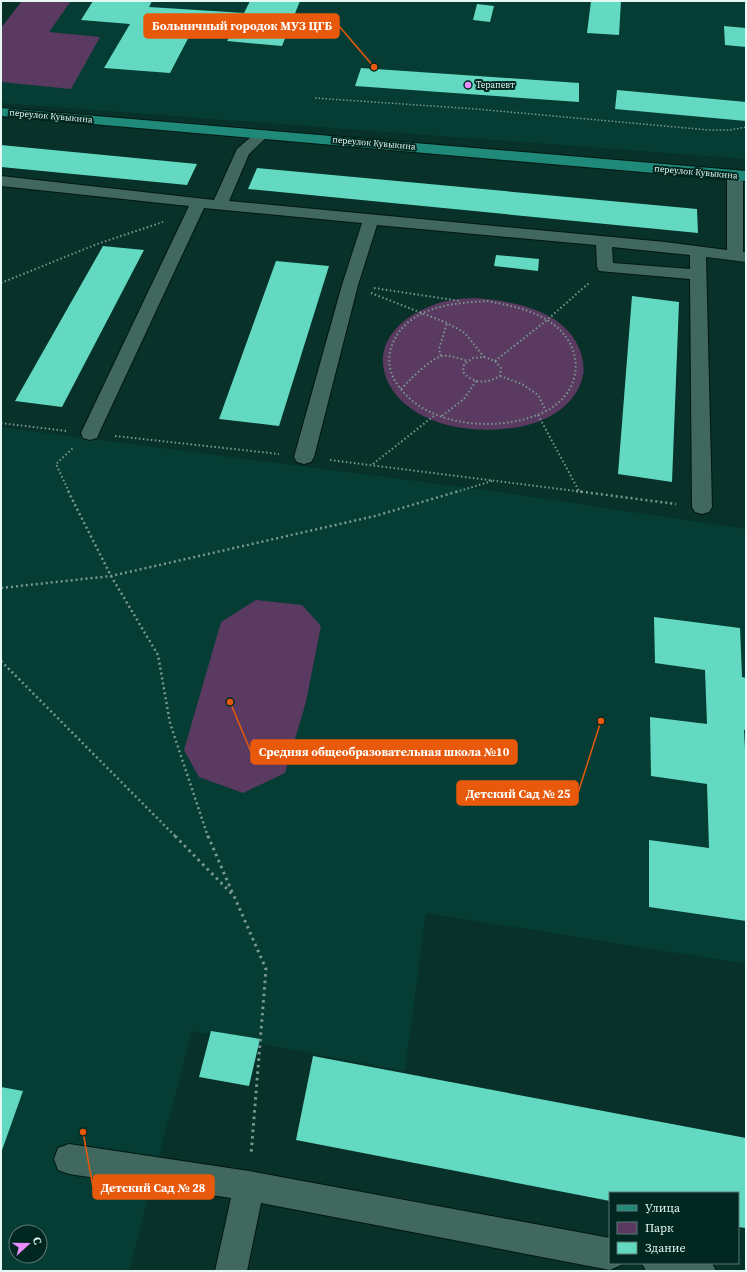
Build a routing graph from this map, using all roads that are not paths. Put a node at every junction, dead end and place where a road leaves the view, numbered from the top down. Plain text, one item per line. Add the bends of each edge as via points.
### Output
1 (1, 112) edge
2 (263, 134) junction
3 (741, 176) edge
4 (1, 181) edge
5 (220, 205) junction
6 (196, 207) junction
7 (371, 219) junction
8 (604, 242) junction
9 (698, 251) junction
10 (740, 256) edge
11 (699, 275) junction
12 (90, 433) road end
13 (304, 457) road end
14 (702, 507) road end
15 (69, 1159) dead end
16 (249, 1186) junction
17 (609, 1254) edge
18 (663, 1264) edge
19 (231, 1271) edge
20 (700, 1271) edge

1 - 2 main road, переулок Кувыкина
2 - 3 main road, переулок Кувыкина
2 - 5 lane via 242,152
3 - 10 lane
4 - 6 lane
5 - 6 lane
5 - 7 lane
6 - 12 lane
7 - 8 lane
7 - 13 lane via 350,284
8 - 9 lane
8 - 11 lane via 606,267
9 - 10 lane
9 - 11 lane
11 - 14 lane
15 - 16 lane
16 - 17 lane
16 - 19 lane
18 - 20 lane

